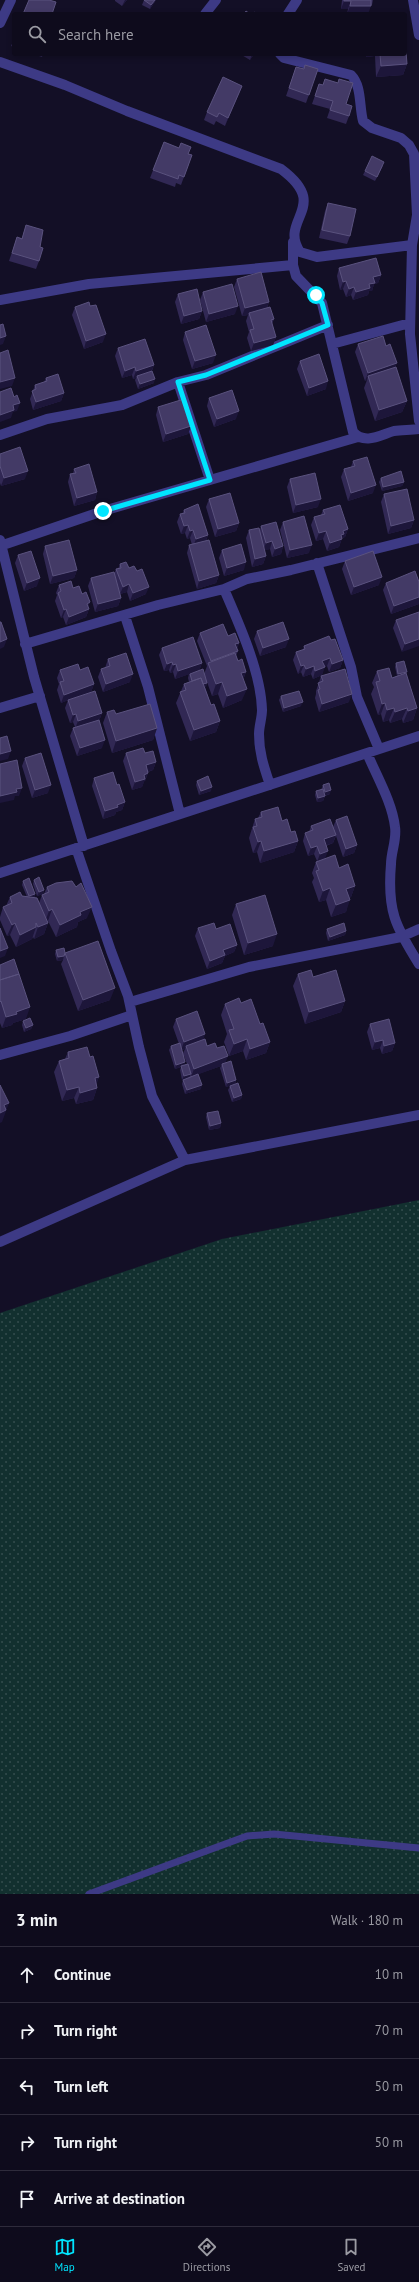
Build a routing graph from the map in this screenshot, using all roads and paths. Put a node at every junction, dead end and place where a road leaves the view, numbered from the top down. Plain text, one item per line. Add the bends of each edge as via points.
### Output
1 (11, 0) edge
2 (216, 0) edge
3 (297, 0) edge
4 (413, 0) edge
5 (207, 12) edge
6 (289, 12) edge
7 (0, 23) edge
8 (419, 35) edge
9 (282, 56) edge
10 (0, 62) edge
11 (418, 214) edge
12 (293, 242) junction
13 (412, 245) junction
14 (293, 266) junction
15 (0, 300) edge
16 (410, 323) junction
17 (328, 325) junction
18 (415, 336) edge
19 (332, 344) junction
20 (178, 382) junction
21 (419, 421) edge
22 (419, 429) edge
23 (0, 435) edge
24 (358, 437) junction
25 (210, 480) junction
26 (419, 538) edge
27 (0, 544) edge
28 (317, 563) junction
29 (224, 589) junction
30 (125, 616) junction
31 (25, 644) junction
32 (40, 696) junction
33 (0, 708) edge
34 (419, 736) edge
35 (379, 749) junction
36 (367, 753) junction
37 (270, 785) junction
38 (180, 814) junction
39 (80, 847) junction
40 (0, 873) edge
41 (419, 929) edge
42 (402, 937) junction
43 (419, 964) edge
44 (130, 1002) junction
45 (132, 1015) junction
46 (0, 1055) edge
47 (419, 1115) edge
48 (185, 1160) junction
49 (0, 1242) edge
50 (419, 1848) edge
51 (89, 1894) edge

1 - 7 street
2 - 5 street
3 - 6 street
4 - 8 street
9 - 11 street via 351,75 356,80 363,120 372,128 401,138 410,145 414,154
10 - 12 street via 281,169 295,180 302,191 304,208 295,226
11 - 13 street
12 - 13 street via 300,252 317,256
12 - 14 street
13 - 16 street
14 - 15 street via 89,284
14 - 17 street via 296,276 322,303
16 - 18 street
16 - 19 street
17 - 19 street
17 - 20 street via 206,375
18 - 21 street
19 - 24 street via 349,419 353,432
20 - 23 street via 122,405 47,419
20 - 25 street
22 - 24 street via 394,431 376,437
24 - 25 street
25 - 27 street
26 - 28 street
27 - 31 street
28 - 29 street via 247,579
28 - 35 street via 351,667 357,697
29 - 30 street
29 - 37 street via 254,666 262,710 260,756
30 - 31 street
30 - 38 street via 148,687
31 - 32 street
32 - 33 street
32 - 39 street
34 - 35 street
35 - 36 street
36 - 37 street
36 - 42 street via 393,815 396,829 391,863 390,906
37 - 38 street
38 - 39 street
39 - 40 street
39 - 44 street
41 - 42 street
42 - 43 street
42 - 44 street via 249,967
44 - 45 street
45 - 46 street via 70,1036
45 - 48 street via 152,1096
47 - 48 street
48 - 49 street
50 - 51 lane via 274,1834 247,1836

